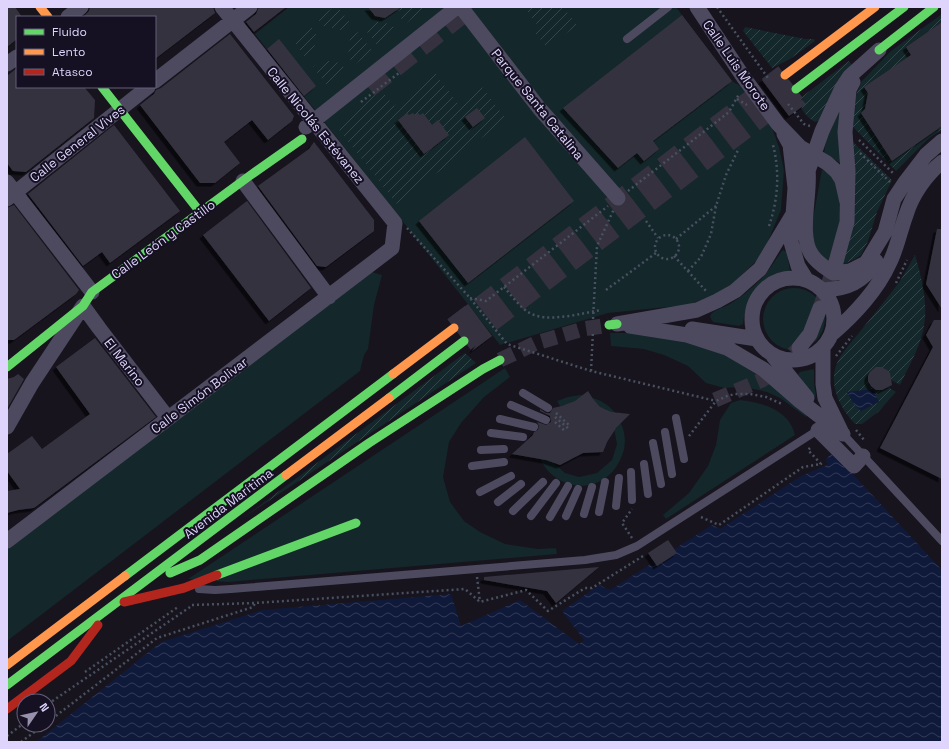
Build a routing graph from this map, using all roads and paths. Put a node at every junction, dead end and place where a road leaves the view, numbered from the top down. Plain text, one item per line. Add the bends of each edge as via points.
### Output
1 (40, 7) edge
2 (81, 7) edge
3 (222, 7) edge
4 (250, 7) edge
5 (457, 7) edge
6 (461, 7) edge
7 (668, 7) edge
8 (696, 7) edge
9 (875, 7) edge
10 (904, 7) edge
11 (934, 7) edge
12 (47, 16) edge
13 (69, 16) edge
14 (233, 21) junction
15 (626, 39) dead end
16 (879, 50) junction
17 (16, 57) edge
18 (7, 64) edge
19 (399, 73) dead end
20 (785, 75) tunnel mouth
21 (156, 80) edge
22 (103, 88) edge
23 (147, 88) edge
24 (796, 89) tunnel mouth
25 (736, 99) dead end
26 (358, 105) dead end
27 (752, 108) dead end
28 (119, 109) junction
29 (313, 121) junction
30 (778, 124) junction
31 (302, 139) dead end
32 (772, 139) dead end
33 (942, 141) edge
34 (800, 147) junction
35 (739, 148) dead end
36 (813, 155) junction
37 (942, 162) edge
38 (808, 170) junction
39 (246, 183) junction
40 (10, 191) edge
41 (618, 198) joint
42 (847, 202) junction
43 (716, 206) junction
44 (200, 212) junction
45 (793, 214) junction
46 (646, 221) dead end
47 (407, 227) dead end
48 (769, 227) dead end
49 (885, 232) junction
50 (658, 238) junction
51 (676, 238) junction
52 (392, 248) joint
53 (656, 253) junction
54 (674, 256) junction
55 (836, 262) tunnel mouth
56 (688, 271) junction
57 (806, 280) junction
58 (504, 287) dead end
59 (606, 290) dead end
60 (711, 290) dead end
61 (824, 290) junction
62 (92, 292) junction
63 (707, 292) junction
64 (700, 294) dead end
65 (329, 297) junction
66 (84, 306) junction
67 (608, 308) dead end
68 (820, 308) tunnel mouth
69 (594, 311) junction
70 (613, 325) junction
71 (454, 328) tunnel mouth
72 (833, 333) junction
73 (757, 339) junction
74 (464, 341) tunnel mouth
75 (799, 348) tunnel mouth
76 (823, 349) junction
77 (772, 355) junction
78 (500, 360) tunnel mouth
79 (9, 362) edge
80 (591, 371) junction
81 (523, 393) dead end
82 (511, 405) dead end
83 (783, 405) dead end
84 (550, 414) junction
85 (168, 418) junction
86 (676, 418) dead end
87 (500, 419) dead end
88 (823, 426) junction
89 (7, 427) edge
90 (569, 427) dead end
91 (534, 428) dead end
92 (666, 432) dead end
93 (491, 433) dead end
94 (843, 434) junction
95 (523, 437) dead end
96 (653, 443) dead end
97 (813, 446) dead end
98 (504, 449) dead end
99 (481, 450) dead end
100 (863, 456) junction
101 (684, 458) dead end
102 (504, 462) dead end
103 (644, 464) dead end
104 (472, 466) dead end
105 (631, 472) dead end
106 (672, 474) dead end
107 (510, 476) dead end
108 (619, 478) dead end
109 (542, 482) dead end
110 (605, 482) dead end
111 (556, 483) dead end
112 (521, 484) dead end
113 (661, 484) dead end
114 (568, 486) dead end
115 (592, 487) dead end
116 (578, 489) dead end
117 (480, 492) dead end
118 (648, 494) dead end
119 (632, 500) dead end
120 (498, 502) dead end
121 (616, 506) dead end
122 (513, 511) dead end
123 (599, 512) dead end
124 (584, 514) dead end
125 (530, 516) dead end
126 (566, 516) dead end
127 (550, 517) dead end
128 (700, 517) dead end
129 (356, 523) dead end
130 (7, 541) edge
131 (942, 541) edge
132 (637, 546) junction
133 (136, 568) junction
134 (140, 586) junction
135 (184, 588) junction
136 (215, 590) junction
137 (478, 590) dead end
138 (88, 593) dead end
139 (480, 602) junction
140 (255, 603) junction
141 (115, 605) junction
142 (182, 605) dead end
143 (192, 605) junction
144 (7, 665) edge
145 (80, 675) dead end
146 (7, 685) edge
147 (56, 698) edge
148 (7, 710) edge
149 (56, 716) edge
150 (16, 729) edge
151 (34, 733) edge
152 (7, 736) edge
153 (22, 742) edge

1 - 12 main road
2 - 13 street
3 - 14 street, Calle Nicolás Estévanez
4 - 14 street
5 - 29 street, Calle León y Castillo
6 - 41 street, Parque Santa Catalina via 539,108
7 - 15 lane
8 - 30 street, Calle Luis Morote
9 - 20 main road
10 - 24 main road
11 - 16 main road
14 - 21 street
14 - 29 street, Calle Nicolás Estévanez
16 - 36 street via 850,76 842,88
16 - 42 street via 849,90 845,132
17 - 18 street
19 - 26 path
22 - 28 main road
23 - 28 street, Calle General Vives
25 - 27 path
28 - 40 street, Calle General Vives
28 - 44 main road
29 - 39 street, Calle León y Castillo
29 - 52 street, Calle Nicolás Estévanez via 395,223
30 - 34 street
30 - 45 street via 790,145 795,188
31 - 39 main road, Calle León y Castillo
32 - 48 path via 777,160 778,185
33 - 49 street via 926,155 894,199
34 - 36 street
34 - 38 street via 806,158
35 - 43 path via 726,175
36 - 38 street
36 - 42 street via 837,172 842,180
37 - 72 street via 913,199 889,265 875,288 849,319
38 - 45 street
38 - 49 street via 805,238 811,255 825,268 833,274 850,271 866,263
39 - 44 main road, Calle León y Castillo
39 - 65 street
40 - 62 street
41 - 69 path via 597,246
42 - 55 street via 847,222
43 - 51 path
43 - 56 path via 712,234 701,257
44 - 62 main road, Calle León y Castillo
45 - 57 street via 791,242 798,266
45 - 70 street via 760,269 735,291 697,310
46 - 50 path
47 - 80 path via 507,344
49 - 61 street via 881,254 873,268 849,286
50 - 51 path via 669,234
50 - 53 path via 654,245
51 - 54 path via 678,250
52 - 65 street, Calle Simón Bolivar
53 - 54 path via 666,259
53 - 59 path
54 - 56 path
56 - 63 path
57 - 61 street
57 - 73 street via 794,277 782,279 761,292 752,315 752,327
58 - 69 path via 535,316 560,317
60 - 63 path
61 - 72 street via 834,310
62 - 66 main road, Calle León y Castillo
63 - 64 path
65 - 85 street, Calle Simón Bolivar
66 - 79 main road, Calle León y Castillo
66 - 85 street, El Marino
66 - 89 street, Calle León y Castillo via 32,383
67 - 69 path
68 - 75 street via 810,334
69 - 80 path
70 - 73 street via 686,328
70 - 88 street via 687,335 727,348 763,369 800,401
71 - 133 main road, Avenida Marítima
72 - 76 street
73 - 77 street
74 - 134 main road, Avenida Marítima
76 - 77 street via 812,357 799,360 785,360
76 - 94 street via 825,398
77 - 94 street via 807,398
78 - 134 main road via 369,444 200,560
80 - 83 path via 716,401 735,394 750,394
81 - 84 lane
82 - 84 lane
84 - 90 path
85 - 130 street, Calle Simón Bolivar
86 - 101 lane
87 - 91 lane
88 - 94 street
88 - 100 street via 854,466
88 - 132 lane
92 - 106 lane
93 - 95 lane
94 - 100 lane
96 - 113 lane
97 - 128 path via 808,450 821,464 803,468 719,525
98 - 99 lane
100 - 131 lane
102 - 104 lane
103 - 118 lane
105 - 119 lane
107 - 117 lane
108 - 121 lane
109 - 122 lane
110 - 123 lane
111 - 125 lane
112 - 120 lane
114 - 127 lane
115 - 124 lane
116 - 126 lane
129 - 135 main road
132 - 136 lane via 616,556 586,560
132 - 139 path via 643,556 592,588 585,588 548,611 526,590
133 - 138 main road
133 - 144 main road, Avenida Marítima
134 - 141 main road, Avenida Marítima
135 - 136 lane
135 - 141 main road
136 - 143 path
137 - 139 path
139 - 140 path via 465,589
140 - 143 path
140 - 149 path via 253,607 157,638
141 - 146 main road, Avenida Marítima
141 - 148 main road via 71,661
142 - 145 path
143 - 147 path
150 - 152 path
151 - 153 path

